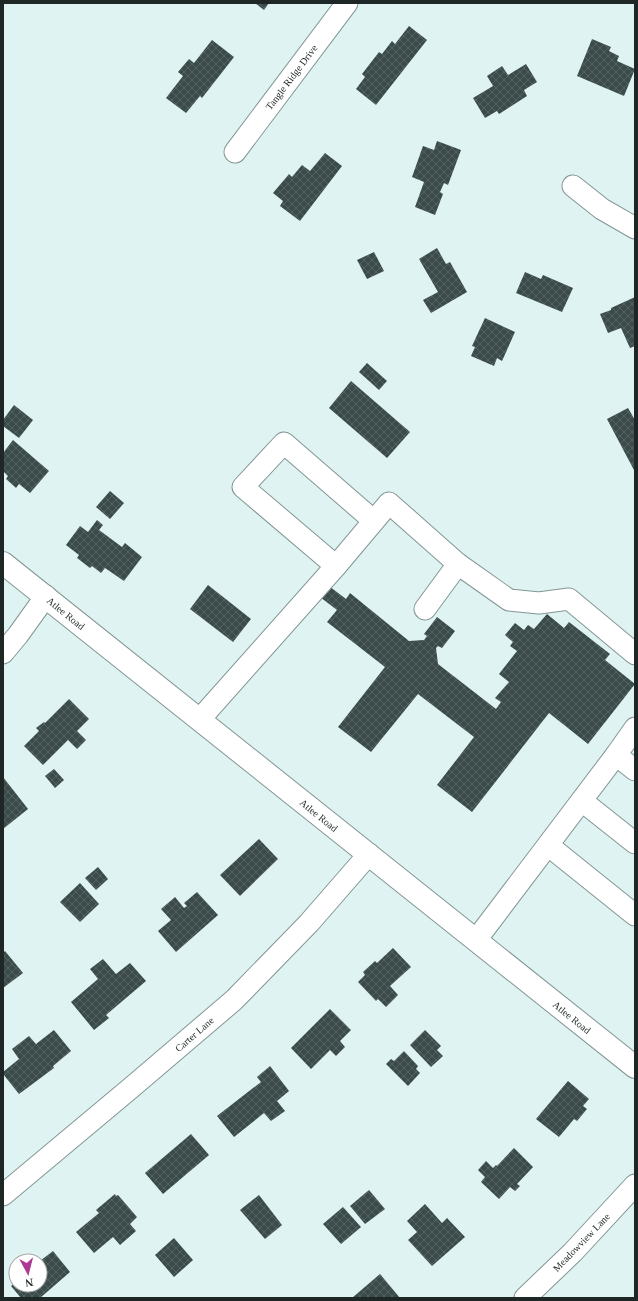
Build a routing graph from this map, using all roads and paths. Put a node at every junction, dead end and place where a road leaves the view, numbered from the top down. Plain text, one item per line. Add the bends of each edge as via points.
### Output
1 (347, 3) edge
2 (235, 152) dead end
3 (573, 186) dead end
4 (635, 228) edge
5 (374, 521) junction
6 (3, 562) edge
7 (458, 564) junction
8 (336, 566) junction
9 (46, 596) junction
10 (424, 609) dead end
11 (3, 653) edge
12 (635, 654) edge
13 (200, 719) junction
14 (635, 728) edge
15 (616, 755) junction
16 (635, 770) edge
17 (582, 801) junction
18 (635, 843) edge
19 (549, 846) junction
20 (368, 854) junction
21 (635, 915) edge
22 (476, 940) junction
23 (635, 1067) edge
24 (635, 1184) edge
25 (3, 1195) edge
26 (524, 1298) edge

1 - 2 street, Tangle Ridge Drive
3 - 4 street via 602,209
5 - 7 street via 389,503
5 - 8 street
5 - 8 street via 284,443 243,487
6 - 9 main road, Atlee Road
7 - 10 street
7 - 12 street via 509,600 539,603 569,599
8 - 13 street
9 - 11 street
9 - 13 main road, Atlee Road
13 - 20 main road, Atlee Road
14 - 15 street
15 - 16 street
15 - 17 street
17 - 18 street
17 - 19 street
19 - 21 street
19 - 22 street
20 - 22 main road, Atlee Road
20 - 25 street, Carter Lane via 309,923 234,1000
22 - 23 main road, Atlee Road
24 - 26 street, Meadowview Lane via 573,1252

